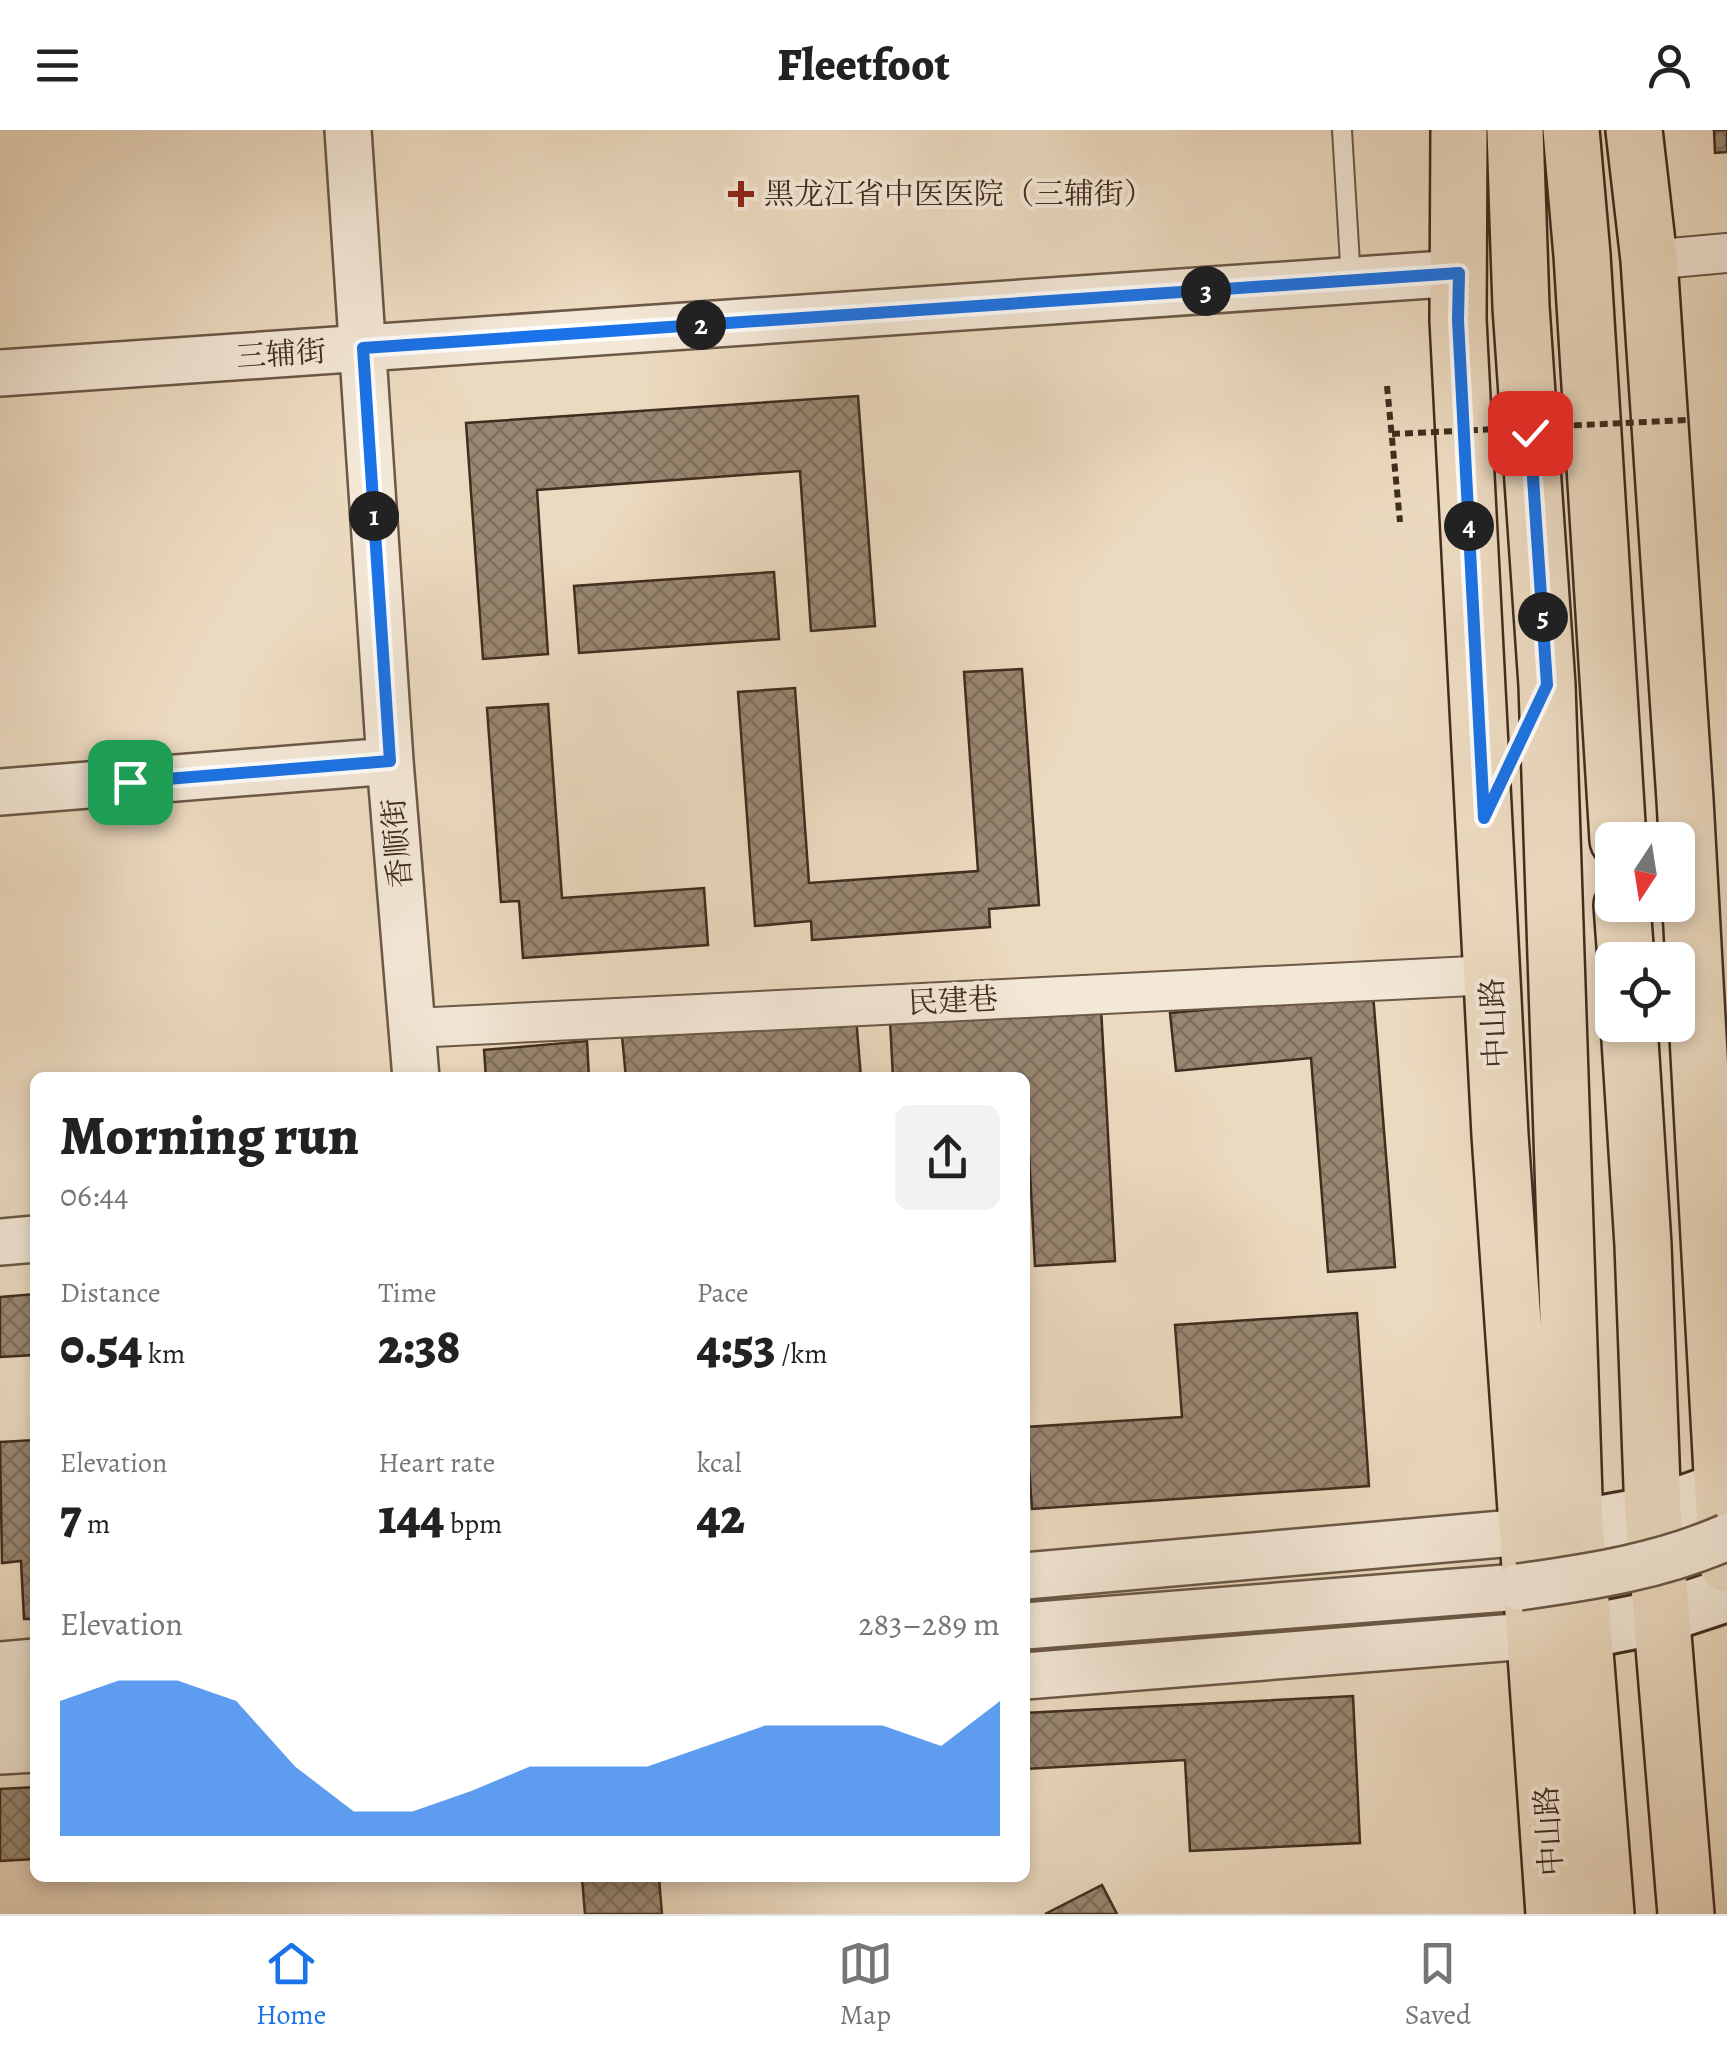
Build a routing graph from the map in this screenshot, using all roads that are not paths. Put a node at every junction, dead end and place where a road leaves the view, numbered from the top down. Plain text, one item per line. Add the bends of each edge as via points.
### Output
1 (348, 130) edge
2 (1342, 130) edge
3 (1515, 130) edge
4 (1570, 130) edge
5 (1630, 130) edge
6 (1460, 143) edge
7 (1727, 253) edge
8 (1649, 260) junction
9 (1459, 273) junction
10 (1351, 281) junction
11 (1521, 307) junction
12 (1588, 336) junction
13 (363, 348) junction
14 (0, 374) edge
15 (1547, 685) junction
16 (1611, 725) junction
17 (390, 761) junction
18 (0, 792) edge
19 (1484, 818) junction
20 (1670, 820) edge
21 (1617, 822) edge
22 (1492, 975) junction
23 (414, 1028) junction
24 (1631, 1042) edge
25 (416, 1072) edge
26 (30, 1239) edge
27 (0, 1242) edge
28 (1721, 1324) edge
29 (1726, 1504) edge
30 (1653, 1513) junction
31 (1552, 1530) junction
32 (1727, 1564) edge
33 (1030, 1576) edge
34 (1727, 1595) edge
35 (1660, 1618) junction
36 (1030, 1626) edge
37 (1559, 1633) junction
38 (30, 1662) edge
39 (0, 1665) edge
40 (1030, 1676) edge
41 (30, 1706) edge
42 (0, 1709) edge
43 (30, 1748) edge
44 (0, 1750) edge
45 (1554, 1914) edge
46 (1606, 1914) edge
47 (1686, 1914) edge

1 - 13 street, 香顺街
2 - 10 lane
3 - 11 main road, 中山路
4 - 12 main road
5 - 8 main road
5 - 12 main road
6 - 9 main road, 中山路
6 - 11 main road
7 - 8 street
8 - 20 main road
9 - 10 street, 三辅街
9 - 19 main road, 中山路
10 - 13 street, 三辅街
11 - 15 main road, 中山路
12 - 16 main road
13 - 14 street, 三辅街
13 - 17 street, 香顺街
15 - 19 main road
15 - 31 main road, 中山路
16 - 20 main road via 1661,783
16 - 21 main road
17 - 18 street
17 - 23 street, 香顺街
19 - 22 main road, 中山路
20 - 28 main road
22 - 23 street, 民建巷
22 - 31 main road, 中山路
23 - 25 street, 香顺街
24 - 30 main road
26 - 27 street
28 - 29 main road
29 - 30 main road
29 - 32 main road
29 - 36 street, bridge via 1688,1554 1584,1578
30 - 31 main road
30 - 35 main road
31 - 33 street
31 - 37 main road, 中山路
34 - 35 main road
35 - 37 main road
35 - 47 main road
37 - 40 street
37 - 45 main road, 中山路
37 - 46 main road, 中山路
38 - 39 street
41 - 42 street
43 - 44 street

